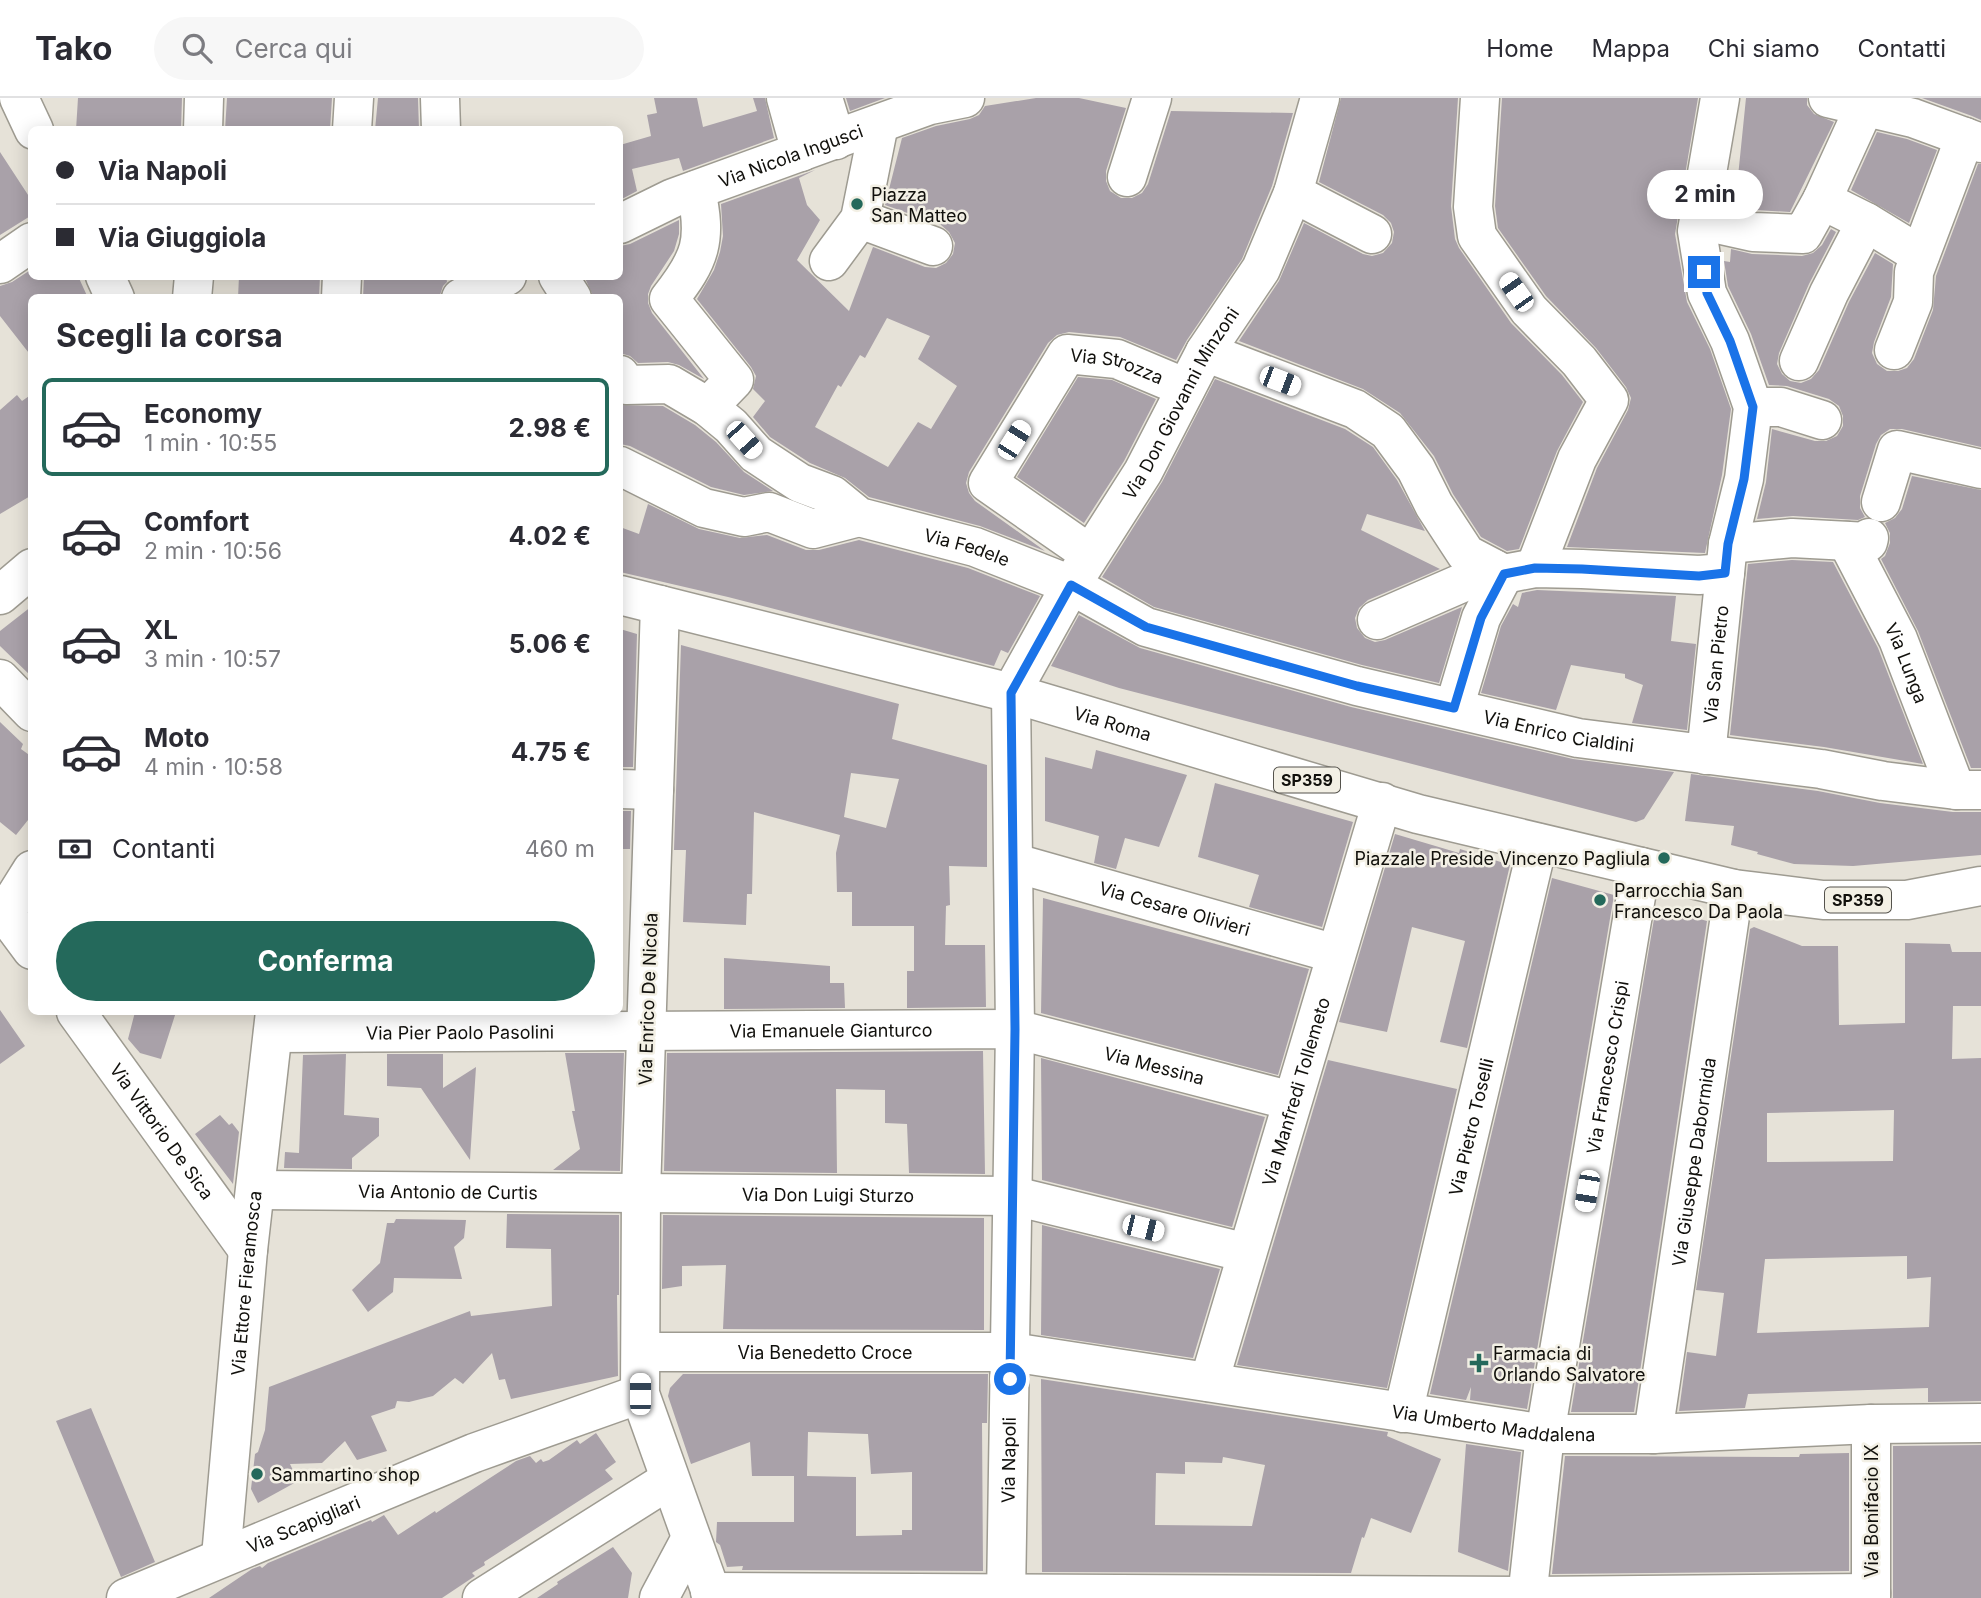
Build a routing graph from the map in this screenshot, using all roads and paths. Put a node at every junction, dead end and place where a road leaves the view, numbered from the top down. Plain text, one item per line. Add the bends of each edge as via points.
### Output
1 (19, 98) edge
2 (204, 98) edge
3 (354, 98) edge
4 (440, 98) edge
5 (786, 98) edge
6 (823, 98) edge
7 (965, 98) edge
8 (1152, 98) edge
9 (1320, 98) edge
10 (1480, 98) edge
11 (1720, 98) edge
12 (1828, 98) edge
13 (1865, 107) junction
14 (1915, 108) edge
15 (879, 124) junction
16 (32, 126) edge
17 (203, 126) edge
18 (352, 126) edge
19 (441, 126) edge
20 (836, 140) junction
21 (1973, 140) edge
22 (801, 152) junction
23 (1127, 177) dead end
24 (696, 190) junction
25 (1293, 193) junction
26 (1822, 200) junction
27 (860, 219) junction
28 (1699, 220) junction
29 (1866, 222) junction
30 (623, 223) edge
31 (1372, 234) dead end
32 (28, 245) edge
33 (933, 246) dead end
34 (1920, 255) junction
35 (829, 261) dead end
36 (0, 264) edge
37 (494, 280) edge
38 (463, 290) edge
39 (1894, 350) dead end
40 (1205, 352) junction
41 (1799, 360) dead end
42 (623, 380) edge
43 (1186, 388) junction
44 (708, 407) junction
45 (1753, 407) junction
46 (1822, 420) dead end
47 (623, 468) edge
48 (1981, 469) edge
49 (859, 517) junction
50 (1866, 527) junction
51 (1726, 559) junction
52 (1500, 566) junction
53 (1081, 570) junction
54 (28, 571) edge
55 (0, 595) edge
56 (623, 596) edge
57 (660, 604) junction
58 (1377, 620) dead end
59 (0, 679) edge
60 (1011, 693) junction
61 (28, 708) edge
62 (1454, 708) junction
63 (1706, 755) junction
64 (637, 789) edge
65 (1968, 790) edge
66 (1382, 802) junction
67 (1538, 843) junction
68 (1014, 863) junction
69 (1642, 867) junction
70 (28, 875) edge
71 (1981, 886) edge
72 (1734, 889) junction
73 (2, 910) edge
74 (28, 945) edge
75 (1336, 954) junction
76 (78, 1015) edge
77 (274, 1023) edge
78 (1015, 1029) junction
79 (648, 1031) junction
80 (1292, 1101) junction
81 (256, 1189) junction
82 (641, 1192) junction
83 (1014, 1196) junction
84 (248, 1250) junction
85 (1247, 1254) junction
86 (641, 1352) junction
87 (1011, 1352) junction
88 (1209, 1382) junction
89 (640, 1394) junction
90 (1403, 1413) junction
91 (1981, 1423) edge
92 (1871, 1424) junction
93 (1545, 1434) junction
94 (1653, 1434) junction
95 (669, 1480) junction
96 (691, 1538) junction
97 (221, 1557) junction
98 (712, 1595) edge
99 (1871, 1595) edge
100 (1006, 1596) edge
101 (1527, 1597) edge
102 (126, 1598) edge
103 (482, 1598) edge
104 (659, 1598) edge

1 - 16 street
2 - 17 street
3 - 18 street
4 - 19 street
5 - 22 street
6 - 20 street
7 - 15 street, Via Nicola Ingusci
8 - 23 street
9 - 25 street, Via Don Giovanni Minzoni
10 - 52 street via 1473,207 1477,236 1529,310 1609,400 1577,459
11 - 28 street
12 - 13 street
13 - 14 street
13 - 26 street
14 - 21 street
15 - 20 street, Via Nicola Ingusci
15 - 27 street
20 - 22 street, Via Nicola Ingusci
21 - 34 street
22 - 24 street, Via Nicola Ingusci
24 - 30 street, Via Nicola Ingusci
24 - 44 street via 703,221 701,244 688,274 669,299 734,380
25 - 31 street
25 - 40 street, Via Don Giovanni Minzoni via 1261,269
26 - 28 street via 1803,234 1753,232
26 - 29 street
27 - 33 street
27 - 35 street
28 - 45 street via 1707,293
29 - 34 street
29 - 41 street
32 - 36 street
34 - 39 street via 1913,302
37 - 38 street
40 - 43 street, Via Don Giovanni Minzoni
40 - 52 street via 1355,409 1388,430 1434,505
42 - 44 street via 626,385 669,384
43 - 53 street, Via Don Giovanni Minzoni via 1143,472
43 - 53 street, Via Strozza via 1117,359 1067,354 988,483
44 - 49 street via 756,454 800,483 832,495
45 - 46 street via 1781,407
45 - 51 street, Via San Pietro via 1744,479
47 - 49 street via 704,508 744,517 769,512 813,529
48 - 50 street via 1897,450
49 - 53 street, Via Fedele
50 - 51 street via 1792,538
50 - 65 street, Via Lunga via 1898,639
51 - 52 street via 1699,576
51 - 63 street, Via San Pietro
52 - 58 street
52 - 62 street
53 - 60 street, Via Don Giovanni Minzoni
53 - 62 street, Via Enrico Cialdini via 1146,627
54 - 55 street
56 - 57 street, Via Roma / SP359
57 - 60 street, Via Roma / SP359
57 - 64 street, Via Enrico De Nicola
59 - 61 street
60 - 66 street, Via Roma / SP359
60 - 68 street, Via Napoli
62 - 63 street, Via Enrico Cialdini via 1578,738
63 - 65 street, Via Enrico Cialdini
64 - 79 street, Via Enrico De Nicola
66 - 67 street, Via Roma / SP359
66 - 75 street, Via Manfredi Tollemeto
67 - 69 street, Via Roma / SP359
67 - 90 street, Via Pietro Toselli
68 - 75 street, Via Cesare Olivieri
68 - 78 street, Via Napoli
69 - 72 street, SP359
69 - 93 street, Via Francesco Crispi
70 - 73 street
71 - 72 street, SP359 via 1908,900 1823,900
72 - 94 street, Via Giuseppe Dabormida
73 - 74 street
75 - 80 street, Via Manfredi Tollemeto
76 - 84 street, Via Vittorio De Sica
77 - 79 street, Via Pier Paolo Pasolini
77 - 81 street, Via Ettore Fieramosca
78 - 79 street, Via Emanuele Gianturco
78 - 80 street, Via Messina
78 - 83 street, Via Napoli
79 - 82 street, Via Enrico De Nicola
80 - 85 street, Via Manfredi Tollemeto
81 - 82 street, Via Antonio de Curtis
81 - 84 street, Via Ettore Fieramosca
82 - 83 street, Via Don Luigi Sturzo
82 - 86 street, Via Enrico De Nicola
83 - 85 street, Via Don Luigi Sturzo
83 - 87 street, Via Napoli
84 - 97 street, Via Ettore Fieramosca
85 - 88 street, Via Manfredi Tollemeto
86 - 87 street, Via Benedetto Croce
86 - 89 street, Via Enrico De Nicola
87 - 88 street, Via Umberto Maddalena
87 - 100 street, Via Napoli
88 - 90 street, Via Umberto Maddalena
89 - 95 street, Via Enrico De Nicola
89 - 97 street, Via Scapigliari via 474,1453
90 - 93 street, Via Umberto Maddalena
91 - 92 street, Via Umberto Maddalena
92 - 94 street, Via Umberto Maddalena
92 - 99 street, Via Bonifacio IX
93 - 94 street, Via Umberto Maddalena
93 - 101 street, Via Francesco Crispi
95 - 96 street, Via Enrico De Nicola
95 - 103 street
96 - 98 street, Via Enrico De Nicola
96 - 104 street
97 - 102 street, Via Scapigliari
98 - 100 street
99 - 101 street
100 - 101 street

